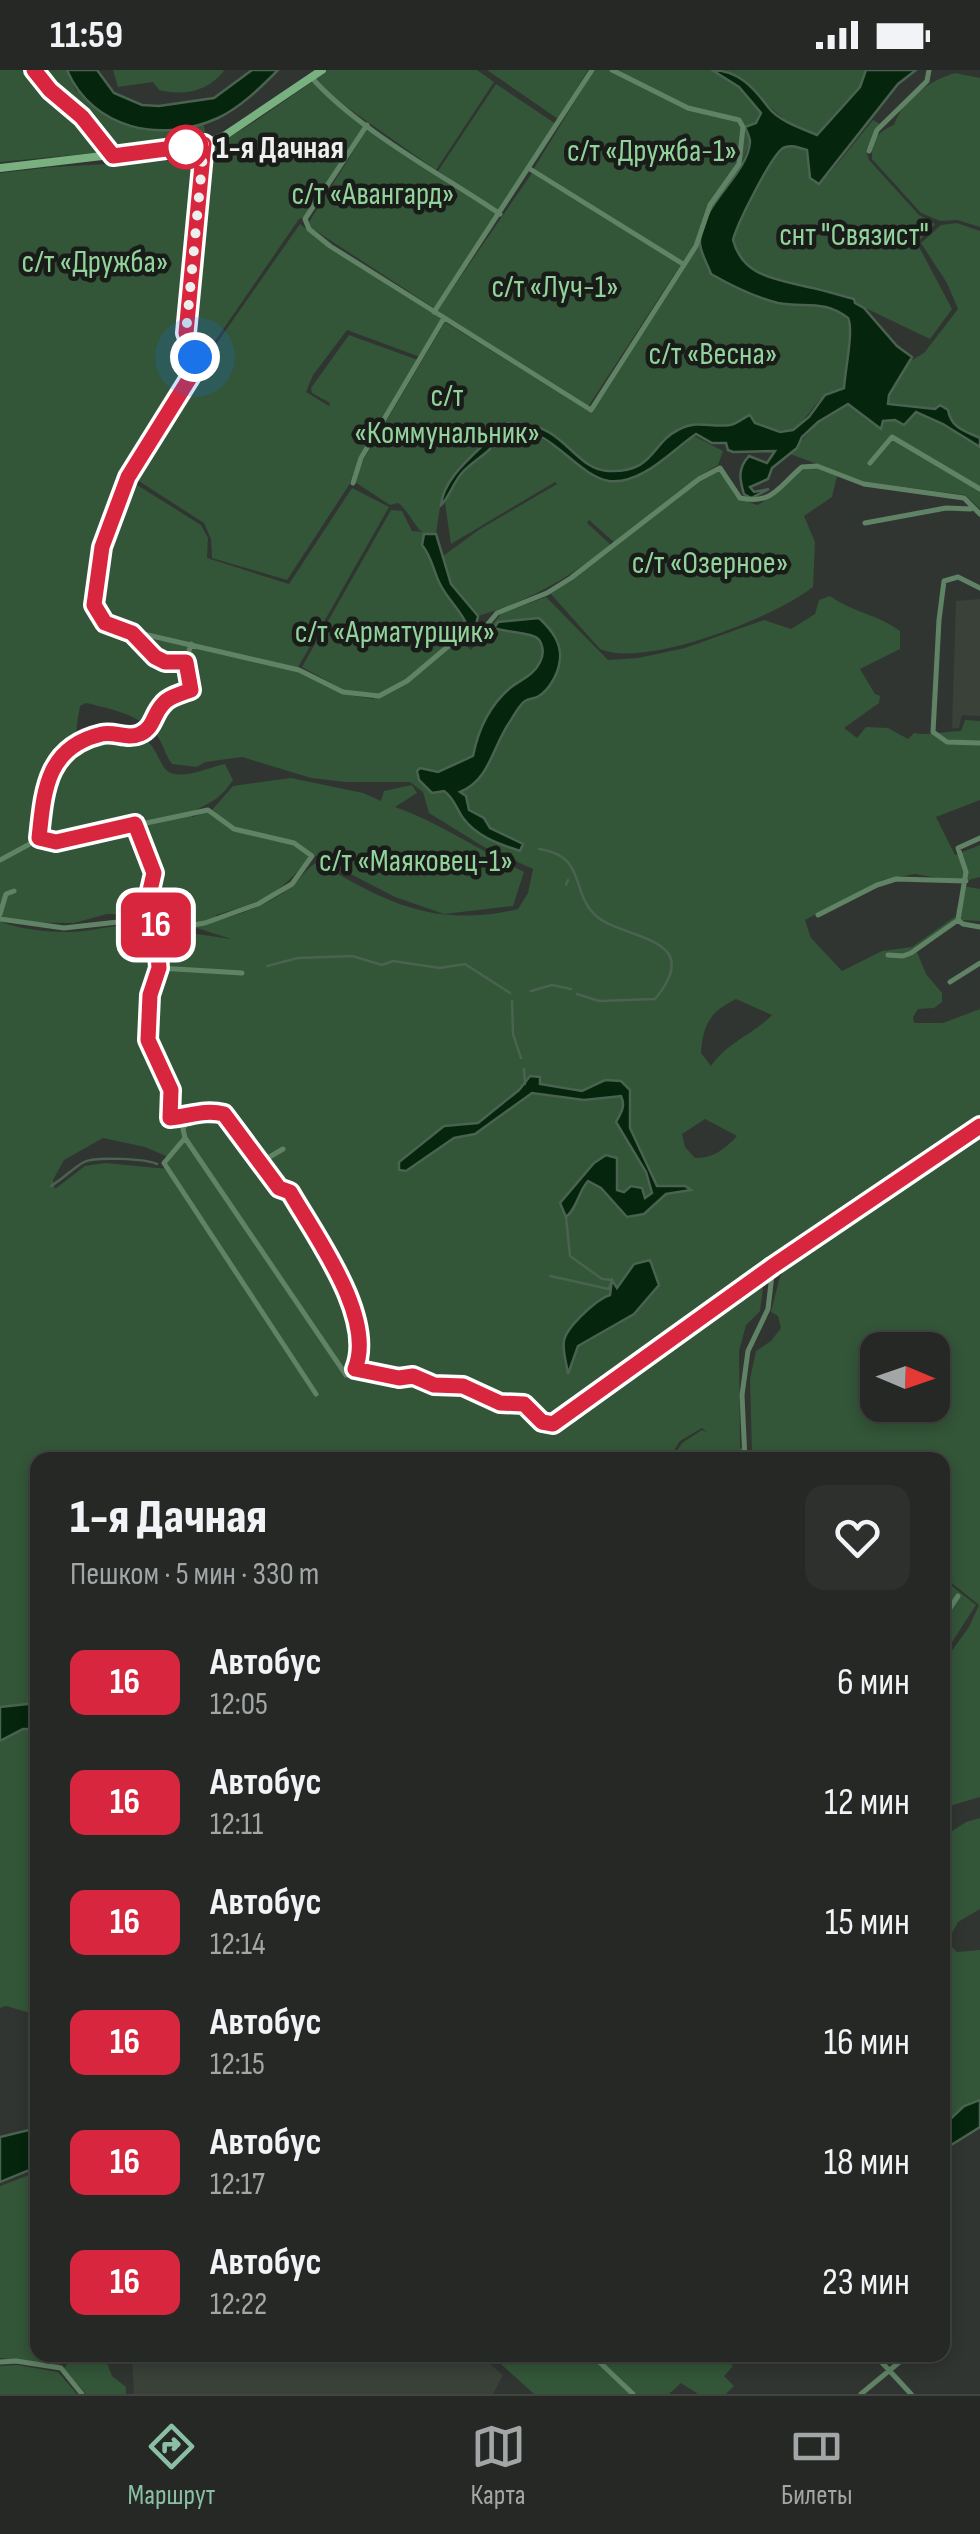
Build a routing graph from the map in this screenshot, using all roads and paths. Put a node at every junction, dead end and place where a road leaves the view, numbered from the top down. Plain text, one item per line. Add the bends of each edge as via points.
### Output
1 (34, 70) edge
2 (322, 70) edge
3 (592, 70) edge
4 (612, 70) edge
5 (929, 70) edge
6 (311, 77) junction
7 (367, 125) junction
8 (204, 144) junction
9 (869, 151) dead end
10 (113, 156) junction
11 (0, 168) edge
12 (530, 169) junction
13 (500, 214) junction
14 (683, 264) junction
15 (434, 312) junction
16 (444, 318) junction
17 (870, 463) dead end
18 (353, 483) dead end
19 (980, 489) edge
20 (977, 511) edge
21 (865, 523) dead end
22 (980, 588) edge
23 (132, 633) junction
24 (191, 644) junction
25 (186, 662) junction
26 (980, 743) edge
27 (135, 824) junction
28 (39, 838) junction
29 (980, 838) edge
30 (0, 860) edge
31 (966, 882) junction
32 (14, 891) dead end
33 (818, 914) dead end
34 (0, 917) edge
35 (958, 920) junction
36 (156, 922) junction
37 (980, 927) edge
38 (888, 955) dead end
39 (980, 963) edge
40 (159, 968) junction
41 (242, 973) dead end
42 (950, 982) dead end
43 (189, 1116) junction
44 (980, 1126) edge
45 (184, 1138) junction
46 (283, 1149) dead end
47 (260, 1162) junction
48 (773, 1266) junction
49 (346, 1375) dead end
50 (316, 1394) dead end
51 (745, 1452) edge
52 (958, 1596) dead end
53 (950, 1605) edge
54 (0, 2362) edge
55 (599, 2362) edge
56 (882, 2362) edge
57 (900, 2362) edge
58 (890, 2370) junction
59 (82, 2394) edge
60 (632, 2394) edge
61 (861, 2394) edge
62 (911, 2394) edge

1 - 10 street
2 - 6 main road
3 - 12 street
4 - 14 street via 744,127 738,164
5 - 9 street via 927,81 877,130
6 - 7 street
6 - 8 main road
7 - 13 street
7 - 15 street via 305,219 330,246
8 - 10 main road
8 - 23 street via 186,333 195,357 191,376 128,477 96,576 94,605 105,623
10 - 11 main road
12 - 13 street
12 - 14 street
13 - 15 street
14 - 16 street via 591,410
15 - 16 street
16 - 18 street
17 - 19 street via 892,437
20 - 21 street via 946,508
20 - 24 street via 964,498 864,484 817,466 802,467 756,501 740,498 720,468 570,578 497,613 476,638 458,638 380,696 343,692 311,674
22 - 26 street via 958,577 944,581 933,732 948,742
23 - 24 street
23 - 25 street via 155,657
24 - 25 street
25 - 28 street via 191,690 164,702 148,730 134,737 107,732 62,756 48,773
27 - 28 street via 56,842
27 - 36 street via 154,873 149,895
27 - 36 street via 208,810 234,829 294,843 312,856 292,884 258,904 205,923
28 - 30 street
29 - 31 street via 958,848
31 - 33 street via 896,879
31 - 35 street
32 - 34 street via 6,894
34 - 36 street via 64,928
35 - 37 street
35 - 38 street via 911,953
36 - 40 street
39 - 42 street
40 - 41 street
40 - 43 street via 148,1040 171,1090 170,1118
43 - 45 street
43 - 47 street via 224,1114
44 - 48 street
45 - 49 street
45 - 50 street via 164,1163
46 - 47 street
47 - 48 street via 290,1192 351,1298 360,1338 355,1369 463,1386 500,1403 524,1404 542,1422 553,1424
48 - 51 street via 768,1308 748,1351
52 - 53 street
54 - 59 street via 61,2368
55 - 60 street
56 - 58 street
57 - 58 street
58 - 61 street
58 - 62 street

